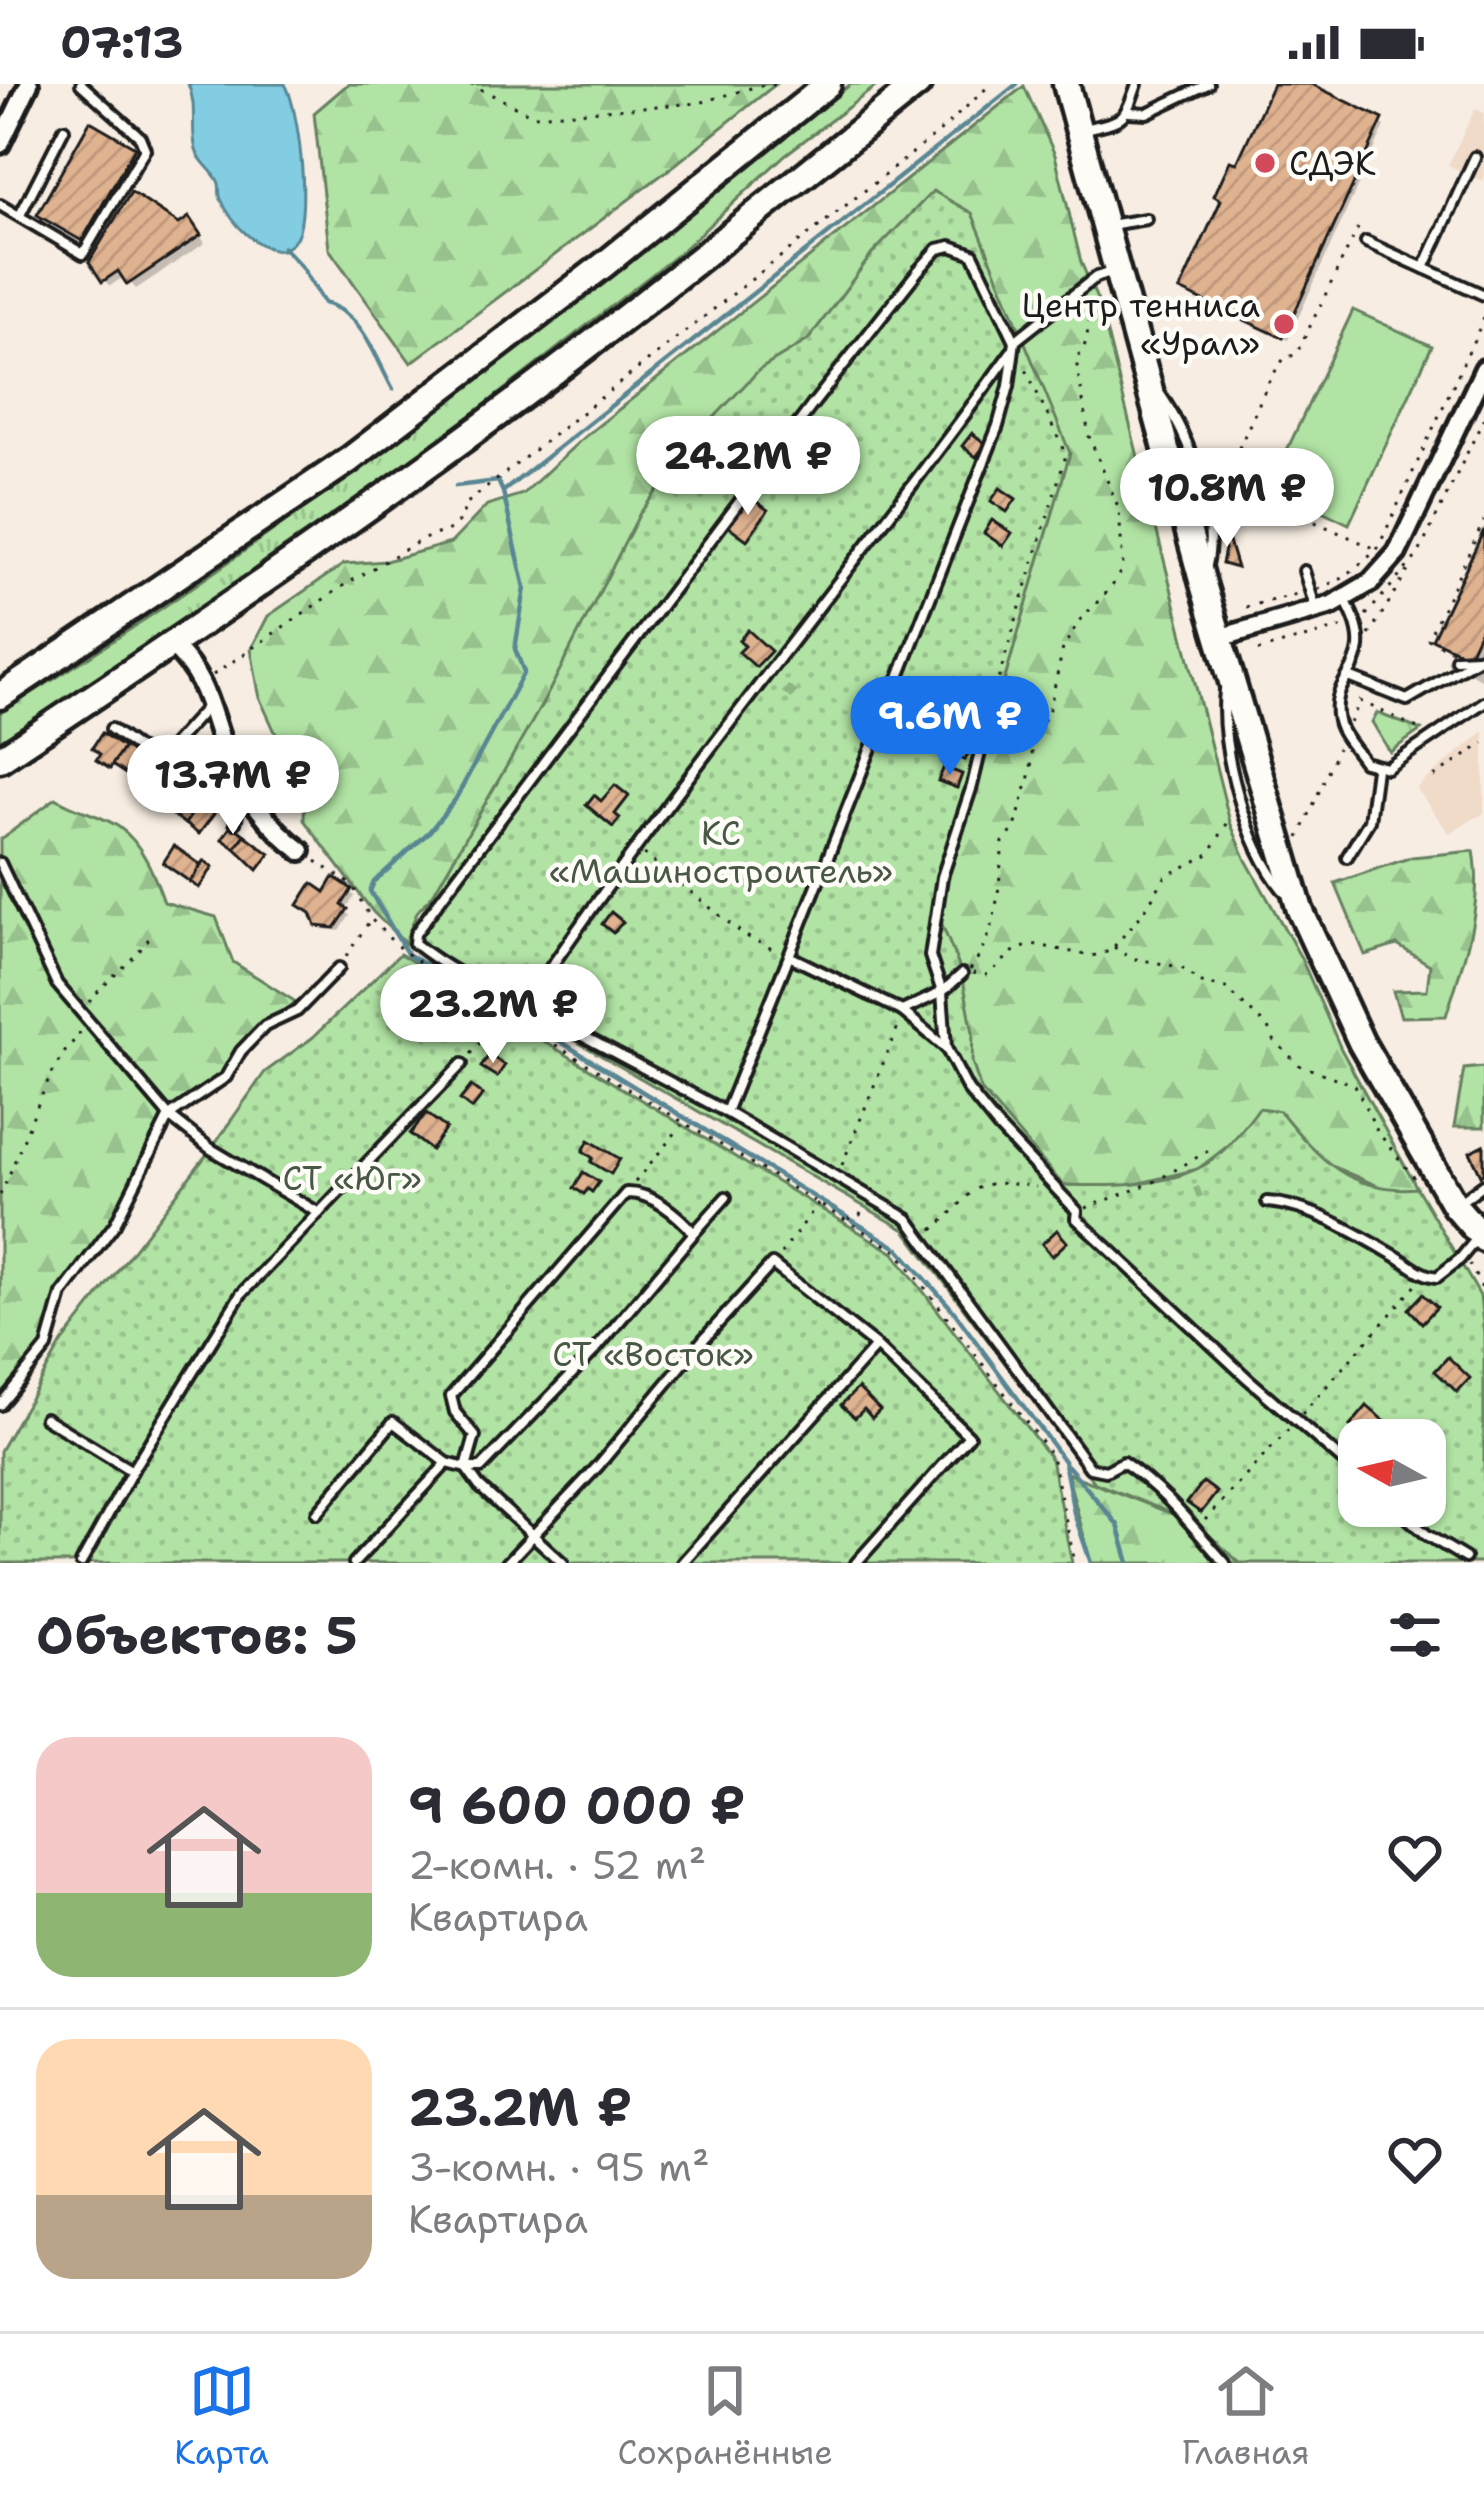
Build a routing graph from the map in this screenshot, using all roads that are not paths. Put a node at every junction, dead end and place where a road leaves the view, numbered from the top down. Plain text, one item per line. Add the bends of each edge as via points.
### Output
1 (28, 84) edge
2 (81, 84) edge
3 (828, 84) edge
4 (918, 84) edge
5 (1066, 84) edge
6 (1138, 84) edge
7 (1208, 84) edge
8 (1129, 112) junction
9 (64, 129) dead end
10 (1080, 130) junction
11 (0, 144) edge
12 (1475, 157) dead end
13 (0, 205) edge
14 (20, 215) junction
15 (1146, 219) dead end
16 (1107, 226) junction
17 (1366, 242) dead end
18 (1424, 268) junction
19 (1118, 269) junction
20 (1484, 295) edge
21 (1013, 345) junction
22 (1484, 369) edge
23 (1304, 571) dead end
24 (1345, 600) junction
25 (1316, 610) junction
26 (1220, 638) junction
27 (172, 646) junction
28 (1484, 655) edge
29 (1456, 658) dead end
30 (1348, 677) junction
31 (0, 696) edge
32 (993, 698) road end
33 (212, 701) junction
34 (1484, 702) edge
35 (110, 729) dead end
36 (227, 755) junction
37 (0, 759) edge
38 (1376, 768) junction
39 (243, 785) junction
40 (192, 798) dead end
41 (235, 823) dead end
42 (301, 851) road end
43 (1347, 856) dead end
44 (0, 863) edge
45 (789, 956) junction
46 (339, 968) road end
47 (965, 974) road end
48 (942, 992) junction
49 (525, 1005) junction
50 (902, 1011) junction
51 (946, 1048) junction
52 (462, 1064) road end
53 (726, 1112) junction
54 (169, 1116) junction
55 (1484, 1184) edge
56 (726, 1197) dead end
57 (1267, 1202) dead end
58 (1455, 1206) junction
59 (319, 1213) junction
60 (694, 1233) junction
61 (1482, 1236) edge
62 (876, 1346) junction
63 (0, 1405) edge
64 (44, 1418) dead end
65 (1338, 1456) edge
66 (447, 1463) junction
67 (466, 1468) junction
68 (132, 1471) junction
69 (316, 1513) dead end
70 (1418, 1527) edge
71 (532, 1534) junction
72 (1466, 1558) dead end
73 (81, 1563) edge
74 (354, 1563) edge
75 (507, 1563) edge
76 (563, 1563) edge
77 (682, 1563) edge
78 (856, 1563) edge
79 (1225, 1563) edge

1 - 11 street
2 - 14 lane via 145,149 83,254
3 - 31 main road via 349,460
4 - 27 main road via 445,453
5 - 10 main road
6 - 8 lane
7 - 8 lane via 1147,112
8 - 10 lane
9 - 14 lane
10 - 16 main road
12 - 18 lane
13 - 14 lane
15 - 16 lane
16 - 19 main road
17 - 18 lane
18 - 20 lane
19 - 21 lane via 1096,277
19 - 26 main road
21 - 45 lane via 998,426
21 - 49 lane
21 - 49 lane via 973,254 938,249 461,870 414,943
22 - 24 street via 1397,553
23 - 25 lane
24 - 25 street
24 - 30 lane via 1362,646
25 - 26 street
26 - 58 main road via 1300,910 1360,1042
27 - 33 street
27 - 37 main road
28 - 29 lane
28 - 30 lane via 1413,699
30 - 38 lane via 1337,712 1364,763
32 - 48 lane via 942,877 930,956
33 - 35 lane via 154,760
33 - 36 street
34 - 38 lane
36 - 39 street
36 - 40 lane
38 - 43 lane via 1369,820
39 - 41 lane
39 - 42 street
44 - 54 lane via 58,983
45 - 50 lane
45 - 53 lane
46 - 54 lane via 297,1011 265,1026 226,1077
47 - 48 lane
48 - 50 lane
48 - 51 lane
49 - 53 lane
50 - 51 lane
51 - 65 lane via 968,1090 1076,1218
52 - 59 lane
53 - 79 lane via 908,1219 1090,1468 1123,1462 1171,1500
54 - 59 lane
54 - 63 lane via 115,1224 62,1294 47,1347
55 - 58 lane
56 - 60 lane
57 - 61 lane via 1330,1221 1423,1276 1437,1277
58 - 61 main road
59 - 68 lane via 241,1294
60 - 67 lane via 532,1420 481,1468
60 - 67 lane via 677,1214 626,1193 451,1396 476,1436
62 - 71 lane via 772,1264
62 - 77 lane
62 - 78 lane via 969,1436
64 - 68 lane
66 - 67 lane
66 - 69 lane via 393,1422
66 - 74 lane
67 - 71 lane
68 - 73 lane
70 - 72 lane
71 - 75 lane
71 - 76 lane

